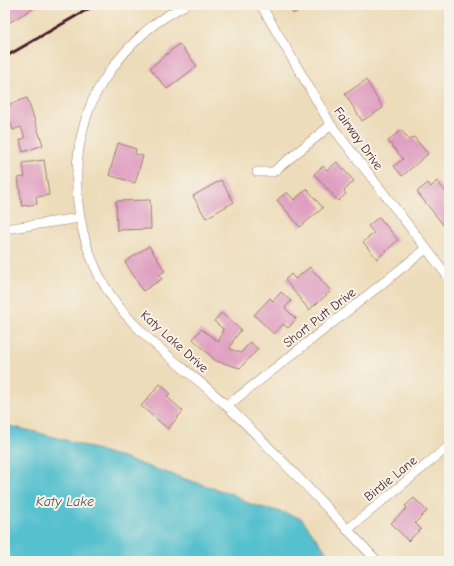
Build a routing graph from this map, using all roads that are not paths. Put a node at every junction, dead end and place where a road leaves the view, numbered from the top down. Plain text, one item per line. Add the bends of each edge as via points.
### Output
1 (185, 5) edge
2 (261, 5) edge
3 (331, 126) junction
4 (257, 172) dead end
5 (80, 218) junction
6 (5, 230) edge
7 (426, 249) junction
8 (449, 278) edge
9 (227, 406) junction
10 (449, 446) edge
11 (347, 530) junction
12 (377, 561) edge

1 - 5 street, Katy Lake Drive via 145,32 123,55 102,84 88,110 80,138 77,169 76,200
2 - 3 street, Fairway Drive
3 - 4 street via 273,172
3 - 7 street, Fairway Drive
5 - 6 street
5 - 9 street, Katy Lake Drive via 91,258 106,290 146,336
7 - 8 street, Fairway Drive
7 - 9 street, Short Putt Drive
9 - 11 street, Katy Lake Drive
10 - 11 street, Birdie Lane
11 - 12 street, Katy Lake Drive

